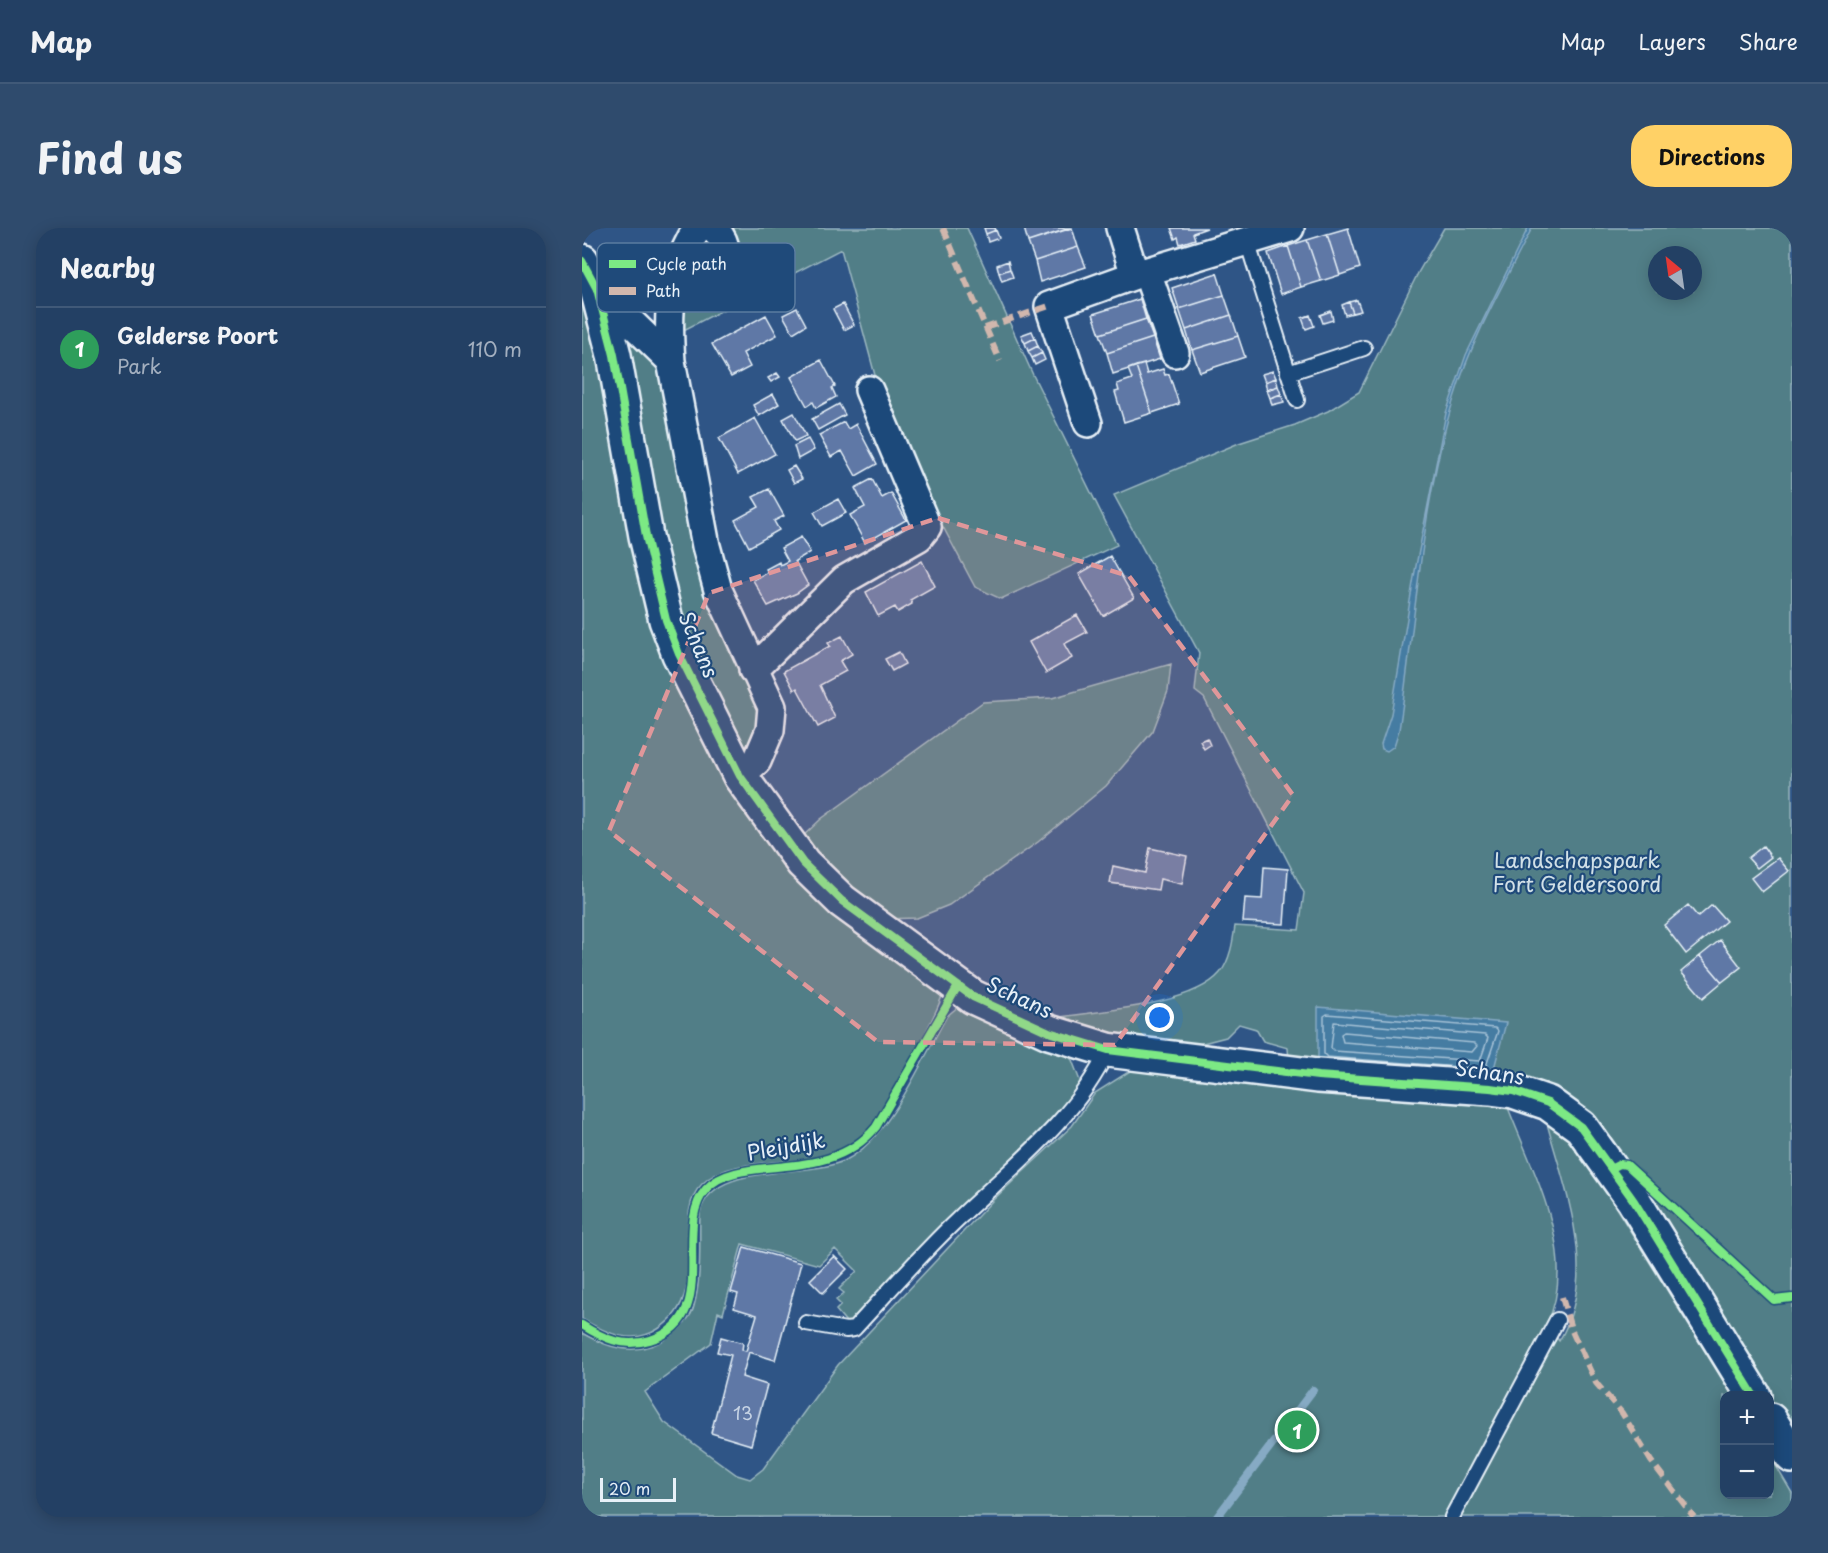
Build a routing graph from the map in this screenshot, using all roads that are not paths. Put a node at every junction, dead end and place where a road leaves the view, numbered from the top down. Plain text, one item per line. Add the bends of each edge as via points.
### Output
1 (697, 228) edge
2 (714, 228) edge
3 (1120, 228) edge
4 (1290, 228) edge
5 (1247, 241) junction
6 (688, 243) edge
7 (724, 243) edge
8 (1141, 273) junction
9 (590, 275) edge
10 (597, 300) edge
11 (600, 312) edge
12 (624, 312) edge
13 (668, 312) edge
14 (1364, 348) dead end
15 (1175, 352) dead end
16 (671, 362) junction
17 (1288, 373) junction
18 (868, 390) dead end
19 (1297, 400) dead end
20 (1088, 423) dead end
21 (753, 670) junction
22 (740, 776) junction
23 (1108, 1050) junction
24 (1557, 1320) dead end
25 (806, 1323) dead end
26 (1751, 1391) edge
27 (1452, 1517) edge

1 - 6 street
2 - 7 street
3 - 8 street
4 - 5 street
5 - 8 street
5 - 17 lane
8 - 15 street
8 - 20 street via 1049,306
9 - 10 street, Schans
11 - 22 street, Schans via 621,387 646,536 666,620
12 - 16 street, Schans
13 - 16 street
14 - 17 lane
16 - 21 street, Schans via 706,546 718,590
17 - 19 lane
18 - 21 street, Schans via 927,527 919,537 844,580
21 - 22 street, Schans via 772,707 770,730 757,761
22 - 23 street, Schans via 802,863 850,908 973,997 1049,1032
23 - 25 lane via 1086,1092 1062,1121 918,1258 854,1329
23 - 26 street, Schans via 1318,1076 1490,1088 1548,1103 1581,1126 1612,1168
24 - 27 lane

